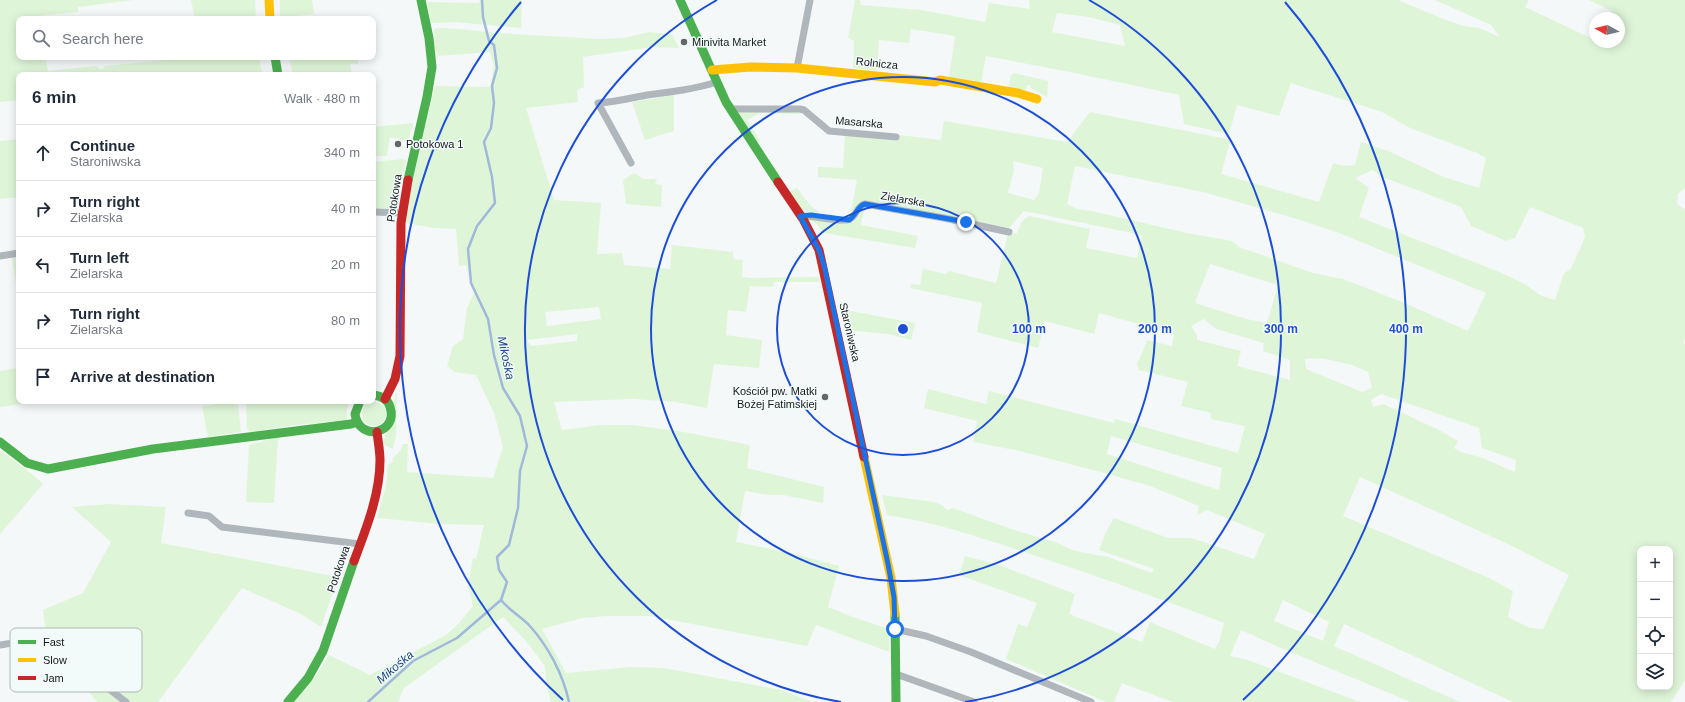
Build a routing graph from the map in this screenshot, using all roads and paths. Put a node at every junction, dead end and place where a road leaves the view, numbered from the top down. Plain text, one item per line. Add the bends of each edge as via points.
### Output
1 (269, 0) edge
2 (421, 0) edge
3 (680, 0) edge
4 (810, 0) edge
5 (270, 16) edge
6 (276, 60) edge
7 (797, 68) junction
8 (712, 70) junction
9 (278, 72) edge
10 (718, 82) junction
11 (1037, 99) dead end
12 (731, 109) junction
13 (896, 137) dead end
14 (631, 164) dead end
15 (376, 212) edge
16 (403, 213) junction
17 (800, 216) junction
18 (1009, 232) dead end
19 (16, 253) edge
20 (0, 256) edge
21 (376, 396) edge
22 (385, 399) junction
23 (359, 404) edge
24 (357, 422) junction
25 (377, 432) junction
26 (0, 442) edge
27 (188, 513) dead end
28 (360, 544) junction
29 (895, 629) junction
30 (10, 643) edge
31 (0, 645) edge
32 (896, 674) junction
33 (113, 692) edge
34 (126, 702) edge
35 (288, 702) edge
36 (896, 702) edge
37 (974, 702) edge
38 (1091, 702) edge

1 - 5 street
2 - 16 street, Potokowa via 432,67
3 - 8 street, Staroniwska
4 - 7 street
6 - 9 street
7 - 8 street, Rolnicza via 751,67
7 - 11 street, Rolnicza via 935,82 940,80 1004,90
8 - 10 street, Staroniwska
10 - 12 street, Staroniwska
10 - 14 street via 696,88 598,103
12 - 13 street, Masarska via 800,109 829,131
12 - 17 street, Staroniwska
15 - 16 street
16 - 22 street, Potokowa via 400,246 400,356 395,379
17 - 18 street, Zielarska via 849,220 858,208 865,204
17 - 29 street, Staroniwska via 819,250 824,265 888,564 894,597
19 - 20 street
21 - 22 street
22 - 25 street via 391,407 391,420 385,428
23 - 24 street via 356,410
24 - 25 street via 365,430
24 - 26 street via 153,449 48,469 36,468 25,462
25 - 28 street, Potokowa via 379,476 372,510
27 - 28 street via 209,516 222,527
28 - 35 street, Potokowa via 318,662 308,679
29 - 32 street, Staroniwska
29 - 38 street via 926,636 971,652
30 - 31 street
32 - 36 street, Staroniwska
32 - 37 street
33 - 34 street

